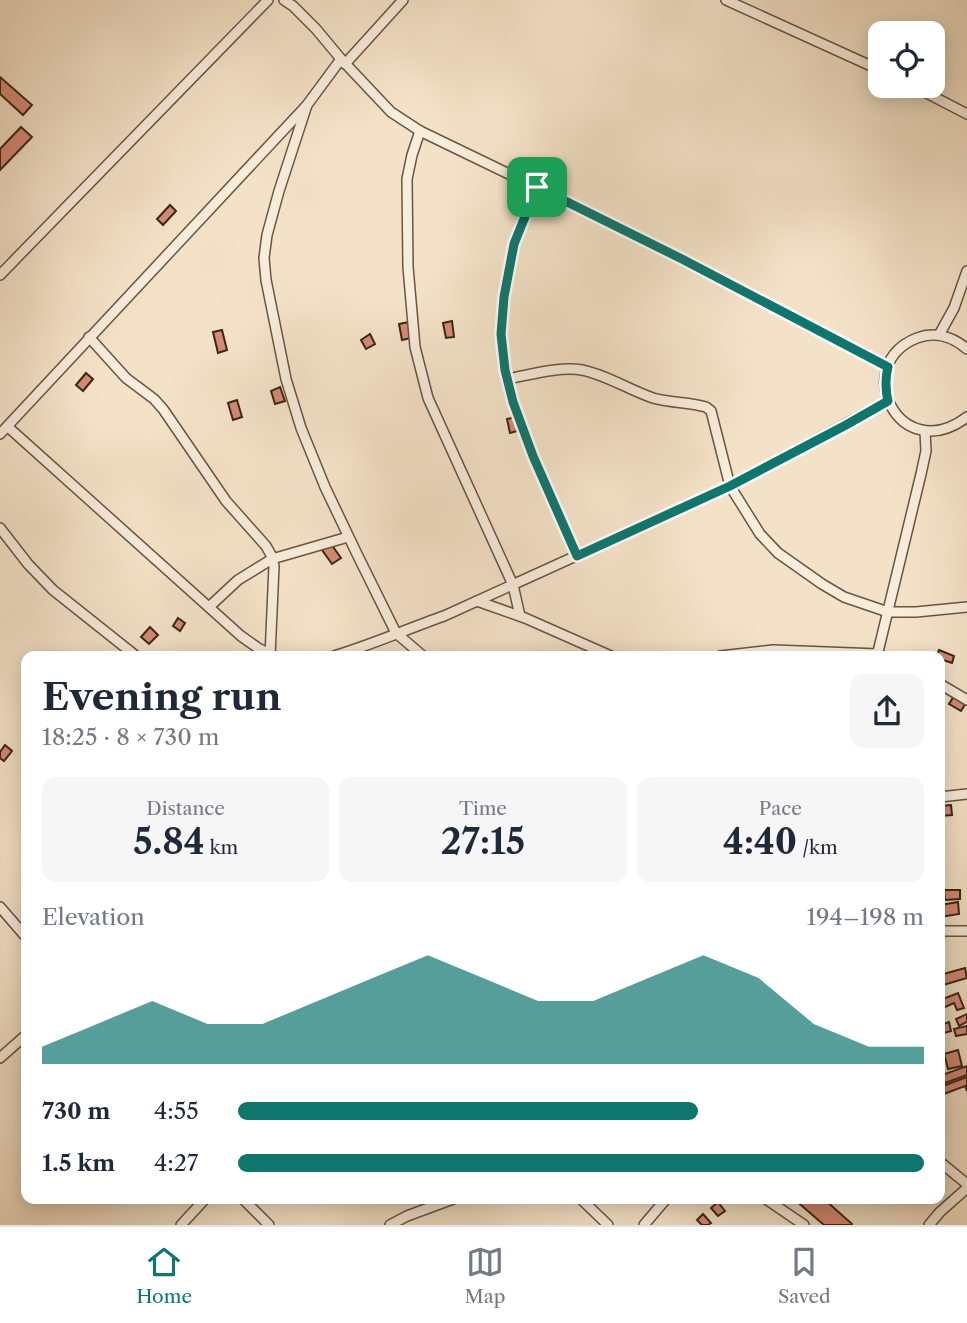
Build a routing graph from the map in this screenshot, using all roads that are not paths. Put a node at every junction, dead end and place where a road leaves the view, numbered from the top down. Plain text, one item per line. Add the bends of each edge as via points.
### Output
1 (268, 0) edge
2 (284, 0) edge
3 (403, 0) edge
4 (726, 0) edge
5 (343, 61) junction
6 (868, 65) edge
7 (937, 98) edge
8 (307, 104) junction
9 (967, 114) edge
10 (420, 131) junction
11 (537, 187) junction
12 (967, 271) edge
13 (0, 275) edge
14 (939, 335) junction
15 (89, 337) junction
16 (967, 349) edge
17 (888, 367) junction
18 (507, 379) junction
19 (888, 401) junction
20 (967, 417) edge
21 (4, 431) edge
22 (925, 431) junction
23 (730, 486) junction
24 (0, 528) edge
25 (348, 537) junction
26 (577, 556) junction
27 (272, 559) junction
28 (513, 585) junction
29 (477, 601) junction
30 (209, 607) junction
31 (967, 607) edge
32 (888, 612) junction
33 (520, 616) junction
34 (396, 633) junction
35 (130, 651) edge
36 (263, 651) edge
37 (270, 651) edge
38 (350, 651) edge
39 (417, 651) edge
40 (600, 651) edge
41 (764, 651) edge
42 (794, 651) edge
43 (880, 651) edge
44 (945, 687) edge
45 (967, 700) edge
46 (967, 794) edge
47 (945, 796) edge
48 (0, 907) edge
49 (21, 931) edge
50 (945, 931) edge
51 (967, 931) edge
52 (21, 1039) edge
53 (0, 1058) edge
54 (945, 1166) edge
55 (967, 1186) edge
56 (200, 1204) edge
57 (248, 1204) edge
58 (439, 1204) edge
59 (586, 1204) edge
60 (662, 1204) edge
61 (773, 1204) edge
62 (181, 1225) edge
63 (269, 1225) edge
64 (390, 1225) edge
65 (608, 1225) edge
66 (644, 1225) edge
67 (804, 1225) edge
68 (929, 1225) edge

1 - 13 street
2 - 5 street
3 - 5 street
4 - 6 street
5 - 8 street
5 - 10 street via 391,112
7 - 9 street
8 - 15 street
8 - 25 street via 267,235 266,280 301,428
10 - 11 street
10 - 28 street via 407,179 415,347 428,398
11 - 17 street
11 - 18 street via 514,244 504,297 501,334
12 - 14 street
14 - 16 street
14 - 17 street via 908,342
15 - 21 street
15 - 27 street via 126,378 163,409
17 - 19 street
18 - 23 street via 581,370 656,399 706,407 711,411
18 - 26 street via 533,456
19 - 22 street via 902,421
19 - 23 street
20 - 22 street via 948,429
21 - 30 street
22 - 32 street via 926,451
23 - 26 street
23 - 32 street via 778,553 844,597
24 - 35 street via 54,590
25 - 27 street
25 - 34 street
26 - 28 street
27 - 30 street via 238,580
27 - 37 street
28 - 29 street
28 - 33 street
29 - 33 street
29 - 34 street
30 - 36 street
31 - 32 street
32 - 43 street
33 - 40 street
34 - 38 street
34 - 39 street
41 - 42 street
44 - 45 street
46 - 47 street
48 - 49 street
50 - 51 street
52 - 53 street
54 - 55 street
55 - 68 street
56 - 62 street
57 - 63 street
58 - 64 street
59 - 65 street
60 - 66 street
61 - 67 street

